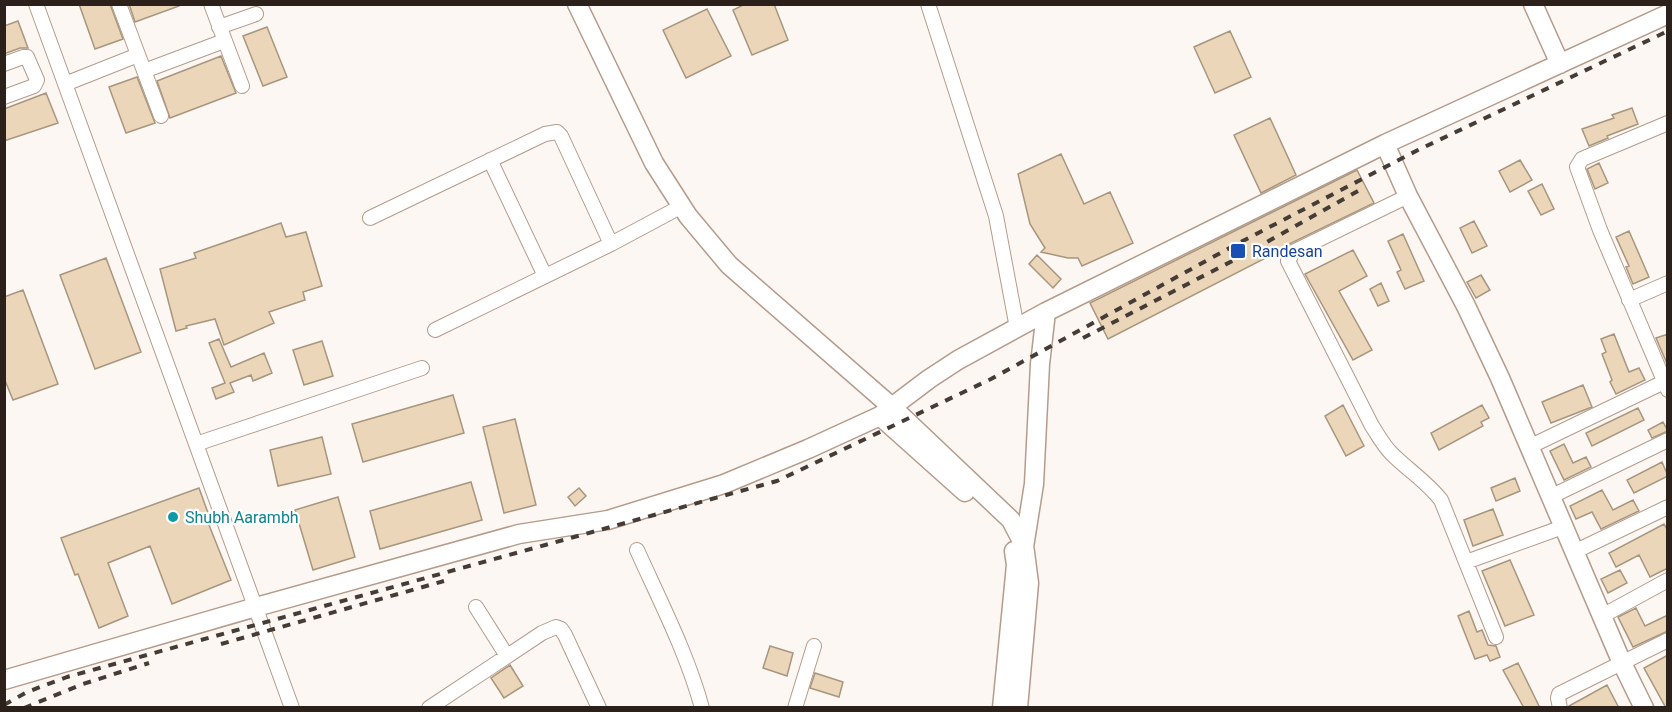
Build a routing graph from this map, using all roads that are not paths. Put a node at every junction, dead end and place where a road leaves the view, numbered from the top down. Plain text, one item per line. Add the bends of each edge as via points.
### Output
1 (36, 4) edge
2 (119, 4) edge
3 (211, 4) edge
4 (577, 4) edge
5 (928, 4) edge
6 (1533, 4) edge
7 (256, 14) dead end
8 (1668, 14) edge
9 (222, 34) junction
10 (138, 55) junction
11 (56, 60) junction
12 (4, 64) edge
13 (1560, 64) junction
14 (34, 69) junction
15 (144, 71) junction
16 (64, 84) junction
17 (242, 86) dead end
18 (4, 97) edge
19 (161, 116) dead end
20 (1668, 123) edge
21 (1385, 144) junction
22 (490, 160) junction
23 (1408, 196) junction
24 (681, 206) junction
25 (370, 218) dead end
26 (611, 244) junction
27 (545, 276) junction
28 (1668, 283) edge
29 (1629, 300) junction
30 (1046, 312) junction
31 (1017, 328) junction
32 (435, 330) dead end
33 (422, 368) dead end
34 (1665, 379) edge
35 (886, 412) junction
36 (1668, 440) edge
37 (196, 444) junction
38 (1531, 446) junction
39 (1550, 497) junction
40 (1668, 507) edge
41 (1563, 527) junction
42 (1024, 545) junction
43 (637, 550) dead end
44 (1574, 552) junction
45 (1466, 562) junction
46 (1016, 565) junction
47 (1668, 580) edge
48 (256, 607) junction
49 (476, 607) dead end
50 (1602, 616) junction
51 (1496, 637) dead end
52 (1668, 640) edge
53 (814, 646) dead end
54 (507, 656) junction
55 (1622, 663) junction
56 (4, 680) edge
57 (292, 708) edge
58 (429, 708) edge
59 (599, 708) edge
60 (702, 708) edge
61 (795, 708) edge
62 (1002, 708) edge
63 (1018, 708) edge
64 (1560, 708) edge
65 (1644, 708) edge

1 - 11 street
2 - 10 street
3 - 9 street
4 - 24 street via 654,163
5 - 31 street via 996,216
6 - 13 street
7 - 9 street
8 - 13 street
9 - 15 street
9 - 17 street
10 - 15 street
10 - 16 street
11 - 14 street
11 - 16 street
12 - 14 street via 27,57
13 - 21 street
14 - 18 street via 34,86
15 - 19 street
16 - 37 street
20 - 29 street via 1582,159 1577,166
21 - 23 street
21 - 30 street
22 - 25 street
22 - 26 street via 557,132
22 - 27 street
23 - 38 street via 1466,306
23 - 45 street via 1293,252 1288,261 1372,426 1392,454 1441,500
24 - 26 street
24 - 35 street via 729,265
26 - 27 street
27 - 32 street
28 - 29 street
29 - 34 street
30 - 31 street
30 - 42 street via 1034,484
31 - 35 street via 929,379
33 - 37 street
34 - 38 street
35 - 42 street via 1011,520
35 - 46 street via 1002,526
35 - 48 street via 724,484 608,520 519,534
36 - 39 street
37 - 48 street
38 - 39 street
39 - 41 street
40 - 44 street
41 - 44 street
41 - 45 street
42 - 46 street
42 - 63 street via 1029,583
43 - 60 street
44 - 50 street
45 - 51 street
46 - 62 street
47 - 50 street
48 - 56 street
48 - 57 street
49 - 54 street
50 - 55 street
52 - 55 street
53 - 61 street
54 - 58 street
54 - 59 street via 550,629 561,629
55 - 64 street via 1559,694
55 - 65 street

